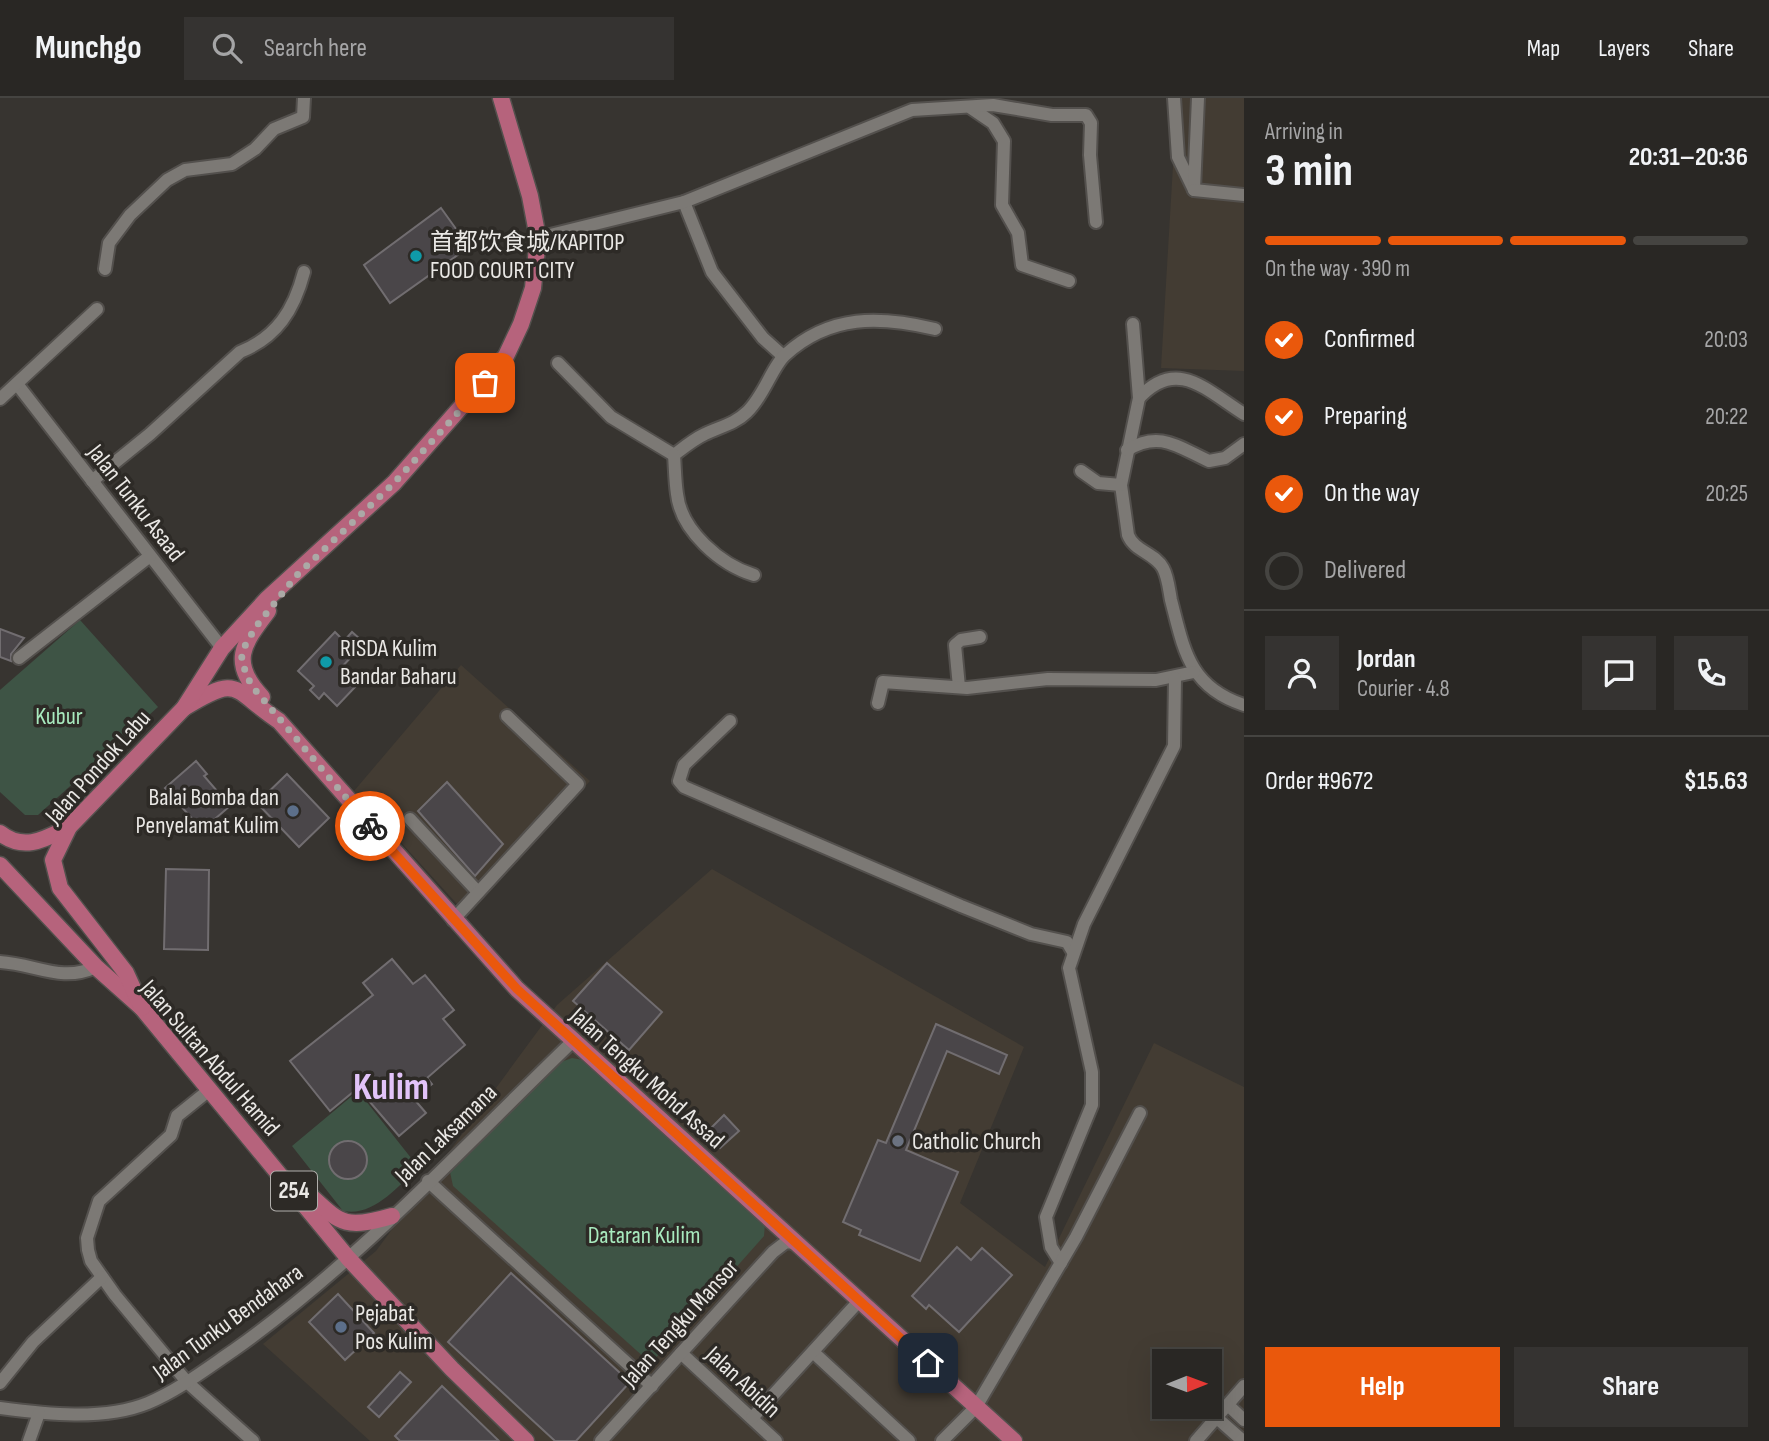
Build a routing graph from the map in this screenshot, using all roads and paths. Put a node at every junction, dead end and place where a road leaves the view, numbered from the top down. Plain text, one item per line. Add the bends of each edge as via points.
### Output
1 (304, 98) edge
2 (501, 98) edge
3 (1174, 98) edge
4 (1198, 98) edge
5 (971, 108) junction
6 (1194, 190) junction
7 (1244, 195) edge
8 (684, 202) junction
9 (1096, 222) dead end
10 (538, 238) junction
11 (105, 269) dead end
12 (304, 272) dead end
13 (1069, 281) dead end
14 (97, 309) dead end
15 (1133, 324) dead end
16 (935, 329) dead end
17 (783, 356) junction
18 (558, 363) dead end
19 (17, 384) junction
20 (1139, 398) junction
21 (0, 399) edge
22 (1244, 414) edge
23 (1244, 444) edge
24 (1127, 450) junction
25 (674, 455) junction
26 (1081, 471) dead end
27 (92, 481) junction
28 (1121, 485) junction
29 (150, 556) junction
30 (754, 575) dead end
31 (296, 576) junction
32 (980, 637) dead end
33 (222, 648) junction
34 (19, 658) dead end
35 (1194, 672) junction
36 (1175, 678) junction
37 (959, 687) junction
38 (878, 703) dead end
39 (1244, 705) edge
40 (184, 708) junction
41 (507, 716) dead end
42 (279, 721) junction
43 (730, 721) dead end
44 (410, 819) dead end
45 (69, 827) junction
46 (0, 833) edge
47 (0, 865) edge
48 (478, 892) junction
49 (453, 920) junction
50 (1074, 949) junction
51 (0, 962) edge
52 (96, 967) junction
53 (142, 1008) junction
54 (572, 1042) junction
55 (208, 1091) junction
56 (1140, 1113) dead end
57 (279, 1172) junction
58 (428, 1181) junction
59 (392, 1216) junction
60 (794, 1243) junction
61 (348, 1258) junction
62 (1061, 1263) junction
63 (102, 1277) junction
64 (859, 1301) junction
65 (813, 1352) junction
66 (681, 1353) junction
67 (187, 1382) junction
68 (0, 1383) edge
69 (652, 1385) junction
70 (1244, 1386) edge
71 (1228, 1405) junction
72 (976, 1407) junction
73 (0, 1408) edge
74 (1222, 1412) edge
75 (38, 1413) junction
76 (751, 1418) junction
77 (1216, 1419) edge
78 (1218, 1419) edge
79 (1244, 1419) edge
80 (29, 1441) edge
81 (253, 1441) edge
82 (526, 1441) edge
83 (601, 1441) edge
84 (776, 1441) edge
85 (909, 1441) edge
86 (942, 1441) edge
87 (1014, 1441) edge
88 (1196, 1441) edge
89 (1242, 1441) edge

1 - 11 street via 299,121 274,129 232,164 185,170 167,180 130,215 109,243
2 - 10 main road
3 - 6 street via 1178,157
4 - 6 street
5 - 8 street via 912,110
5 - 9 street via 1086,115 1091,123
5 - 13 street via 993,123 1004,141 1002,205 1017,233 1022,265
6 - 7 street
8 - 10 street
8 - 17 street via 712,272 754,328
10 - 31 main road via 528,306 496,370 394,483
12 - 27 street via 297,299 281,325 240,352
14 - 19 street
15 - 20 street
16 - 17 street via 863,318 817,333
17 - 25 street via 766,390 746,413
18 - 25 street via 611,417
19 - 21 street
19 - 27 street, Jalan Tunku Asaad
20 - 22 street via 1159,381 1175,376
20 - 24 street
23 - 24 street via 1216,461 1163,440 1142,442
24 - 28 street
25 - 30 street via 677,496 687,522 713,554
26 - 28 street via 1098,483
27 - 29 street, Jalan Tunku Asaad
28 - 35 street via 1131,542 1163,568 1181,641
29 - 33 street, Jalan Tunku Asaad
29 - 34 street
31 - 33 main road, Jalan Pondok Labu via 267,599
31 - 42 main road, Jalan Tengku Mohd Assad via 249,637 241,660 246,677
32 - 37 street via 955,645
33 - 40 main road, Jalan Pondok Labu
35 - 36 street
35 - 39 street via 1229,700
36 - 37 street via 1119,682 1048,679
36 - 50 street via 1174,746
37 - 38 street via 883,682
40 - 42 main road, Jalan Tengku Mohd Assad via 216,688 233,687
40 - 45 main road, Jalan Pondok Labu
41 - 48 street via 578,784
42 - 49 main road, Jalan Tengku Mohd Assad
43 - 50 street via 683,770 679,781 684,788 961,906 1031,934 1067,942
44 - 48 street
45 - 46 main road via 35,844 10,841
45 - 53 main road, Jalan Pondok Labu via 53,860 60,888 126,973
47 - 52 main road, Jalan Sultan Abdul Hamid / 254
48 - 49 street
49 - 54 main road, Jalan Tengku Mohd Assad
50 - 62 street via 1069,968 1091,1072 1092,1105 1046,1217 1051,1247
51 - 52 street via 78,976
52 - 53 main road, Jalan Sultan Abdul Hamid / 254
53 - 55 main road, Jalan Sultan Abdul Hamid / 254
54 - 58 street, Jalan Laksamana
54 - 60 main road, Jalan Tengku Mohd Assad
55 - 57 main road, Jalan Sultan Abdul Hamid / 254
55 - 63 street via 177,1116 171,1135 99,1201 87,1238 91,1261
56 - 62 street
57 - 59 main road via 343,1222 360,1224
57 - 61 main road, Jalan Sultan Abdul Hamid / 254
58 - 59 street, Jalan Laksamana
58 - 69 street
59 - 61 street, Jalan Laksamana
60 - 64 main road, Jalan Tengku Mohd Assad
60 - 66 street, Jalan Tengku Mansor via 786,1242 773,1252
61 - 67 street, Jalan Tunku Bendahara via 263,1329
61 - 82 main road, 254
62 - 72 street
63 - 67 street
63 - 68 street via 33,1342
64 - 65 street
64 - 72 main road, Jalan Tengku Mohd Assad
65 - 76 street
65 - 85 street
66 - 69 street, Jalan Tengku Mansor
66 - 76 street, Jalan Abidin
67 - 75 street, Jalan Tunku Bendahara via 136,1406
67 - 81 street
69 - 83 street, Jalan Tengku Mansor
70 - 71 street
71 - 74 street
71 - 79 street
72 - 86 street
72 - 87 main road, Jalan Tengku Mohd Assad
73 - 75 street, Jalan Tunku Bendahara
75 - 80 street
76 - 84 street, Jalan Abidin
77 - 88 street
78 - 89 street

